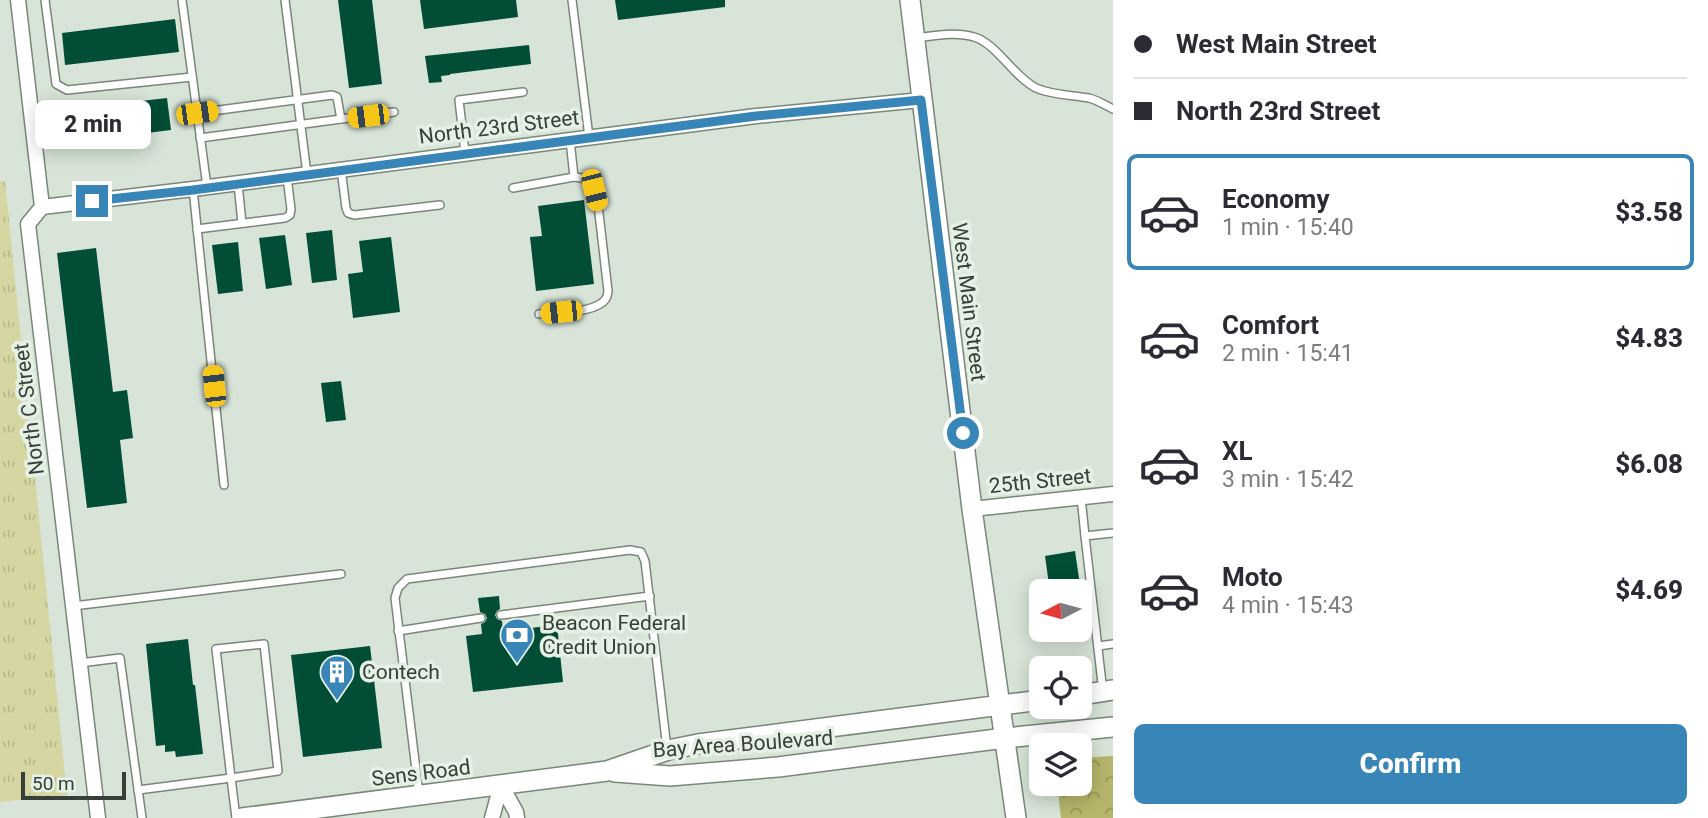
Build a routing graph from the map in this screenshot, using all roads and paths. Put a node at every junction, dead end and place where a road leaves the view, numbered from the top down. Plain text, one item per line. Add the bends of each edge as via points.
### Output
1 (18, 0) edge
2 (45, 0) edge
3 (182, 0) edge
4 (285, 0) edge
5 (572, 0) edge
6 (910, 0) edge
7 (914, 38) junction
8 (192, 77) junction
9 (523, 92) dead end
10 (297, 99) junction
11 (921, 100) junction
12 (1113, 109) edge
13 (197, 113) junction
14 (394, 113) dead end
15 (341, 119) junction
16 (301, 125) junction
17 (589, 137) junction
18 (201, 138) junction
19 (570, 139) junction
20 (465, 153) junction
21 (341, 169) junction
22 (307, 174) junction
23 (287, 177) junction
24 (574, 177) junction
25 (238, 184) junction
26 (200, 188) junction
27 (513, 188) dead end
28 (440, 205) dead end
29 (42, 207) junction
30 (242, 223) junction
31 (197, 229) junction
32 (539, 314) dead end
33 (224, 485) dead end
34 (1113, 495) edge
35 (1080, 497) junction
36 (972, 509) junction
37 (1113, 533) edge
38 (1085, 536) junction
39 (341, 574) dead end
40 (650, 596) junction
41 (73, 606) junction
42 (501, 615) dead end
43 (481, 618) dead end
44 (398, 631) junction
45 (1113, 644) edge
46 (1098, 646) junction
47 (80, 663) junction
48 (1108, 691) edge
49 (1029, 702) edge
50 (1001, 706) junction
51 (1113, 727) edge
52 (1005, 738) junction
53 (668, 750) junction
54 (607, 771) junction
55 (670, 776) junction
56 (231, 778) junction
57 (500, 785) junction
58 (138, 790) junction
59 (419, 796) junction
60 (276, 816) edge
61 (98, 818) edge
62 (142, 818) edge
63 (236, 818) edge
64 (242, 818) edge
65 (492, 818) edge
66 (517, 818) edge
67 (1016, 818) edge

1 - 29 street, North C Street
2 - 8 lane via 56,84 67,90
3 - 8 lane
4 - 10 lane
5 - 17 lane
6 - 7 main road, West Main Street
7 - 11 main road, West Main Street
7 - 12 lane via 975,37 1035,87 1092,99
8 - 13 lane
9 - 20 lane via 459,100
10 - 13 lane
10 - 15 lane via 337,97
10 - 16 lane
11 - 17 street, North 23rd Street
11 - 36 main road, West Main Street
13 - 18 lane
14 - 15 lane
15 - 16 lane
16 - 18 lane
16 - 22 lane
17 - 19 street, North 23rd Street
18 - 26 lane
19 - 20 street, North 23rd Street
19 - 24 lane
20 - 21 street, North 23rd Street
21 - 22 street, North 23rd Street
21 - 28 lane via 348,213
22 - 23 street, North 23rd Street
23 - 25 street, North 23rd Street
23 - 30 lane via 290,215
24 - 27 lane
24 - 32 lane via 587,180 594,190 608,292 596,306
25 - 26 street, North 23rd Street
25 - 30 lane
26 - 29 street, North 23rd Street
26 - 31 lane
29 - 41 street, North C Street via 28,224
30 - 31 lane
31 - 33 lane
34 - 35 street, 25th Street
35 - 36 street, 25th Street
35 - 38 lane
36 - 50 main road, West Main Street
37 - 38 lane
38 - 46 lane
39 - 41 lane
40 - 42 lane
40 - 44 lane via 645,561 635,550 407,579 395,598
40 - 53 lane
41 - 47 street, North C Street
43 - 44 lane
44 - 59 lane
45 - 46 lane
46 - 48 lane
47 - 58 lane via 120,658
47 - 61 street, North C Street
49 - 50 main road, Bay Area Boulevard
50 - 52 main road, West Main Street
50 - 53 main road, Bay Area Boulevard
51 - 52 main road, Bay Area Boulevard
52 - 55 main road, Bay Area Boulevard
52 - 67 main road, West Main Street
53 - 54 main road, Bay Area Boulevard
53 - 55 main road
54 - 55 main road, Bay Area Boulevard
54 - 57 main road, Sens Road
56 - 56 lane via 278,772 264,644 216,649
56 - 58 lane
56 - 63 lane
57 - 59 main road, Sens Road
57 - 65 street
57 - 66 street
58 - 62 lane
59 - 60 main road, Sens Road
60 - 64 main road, Sens Road

